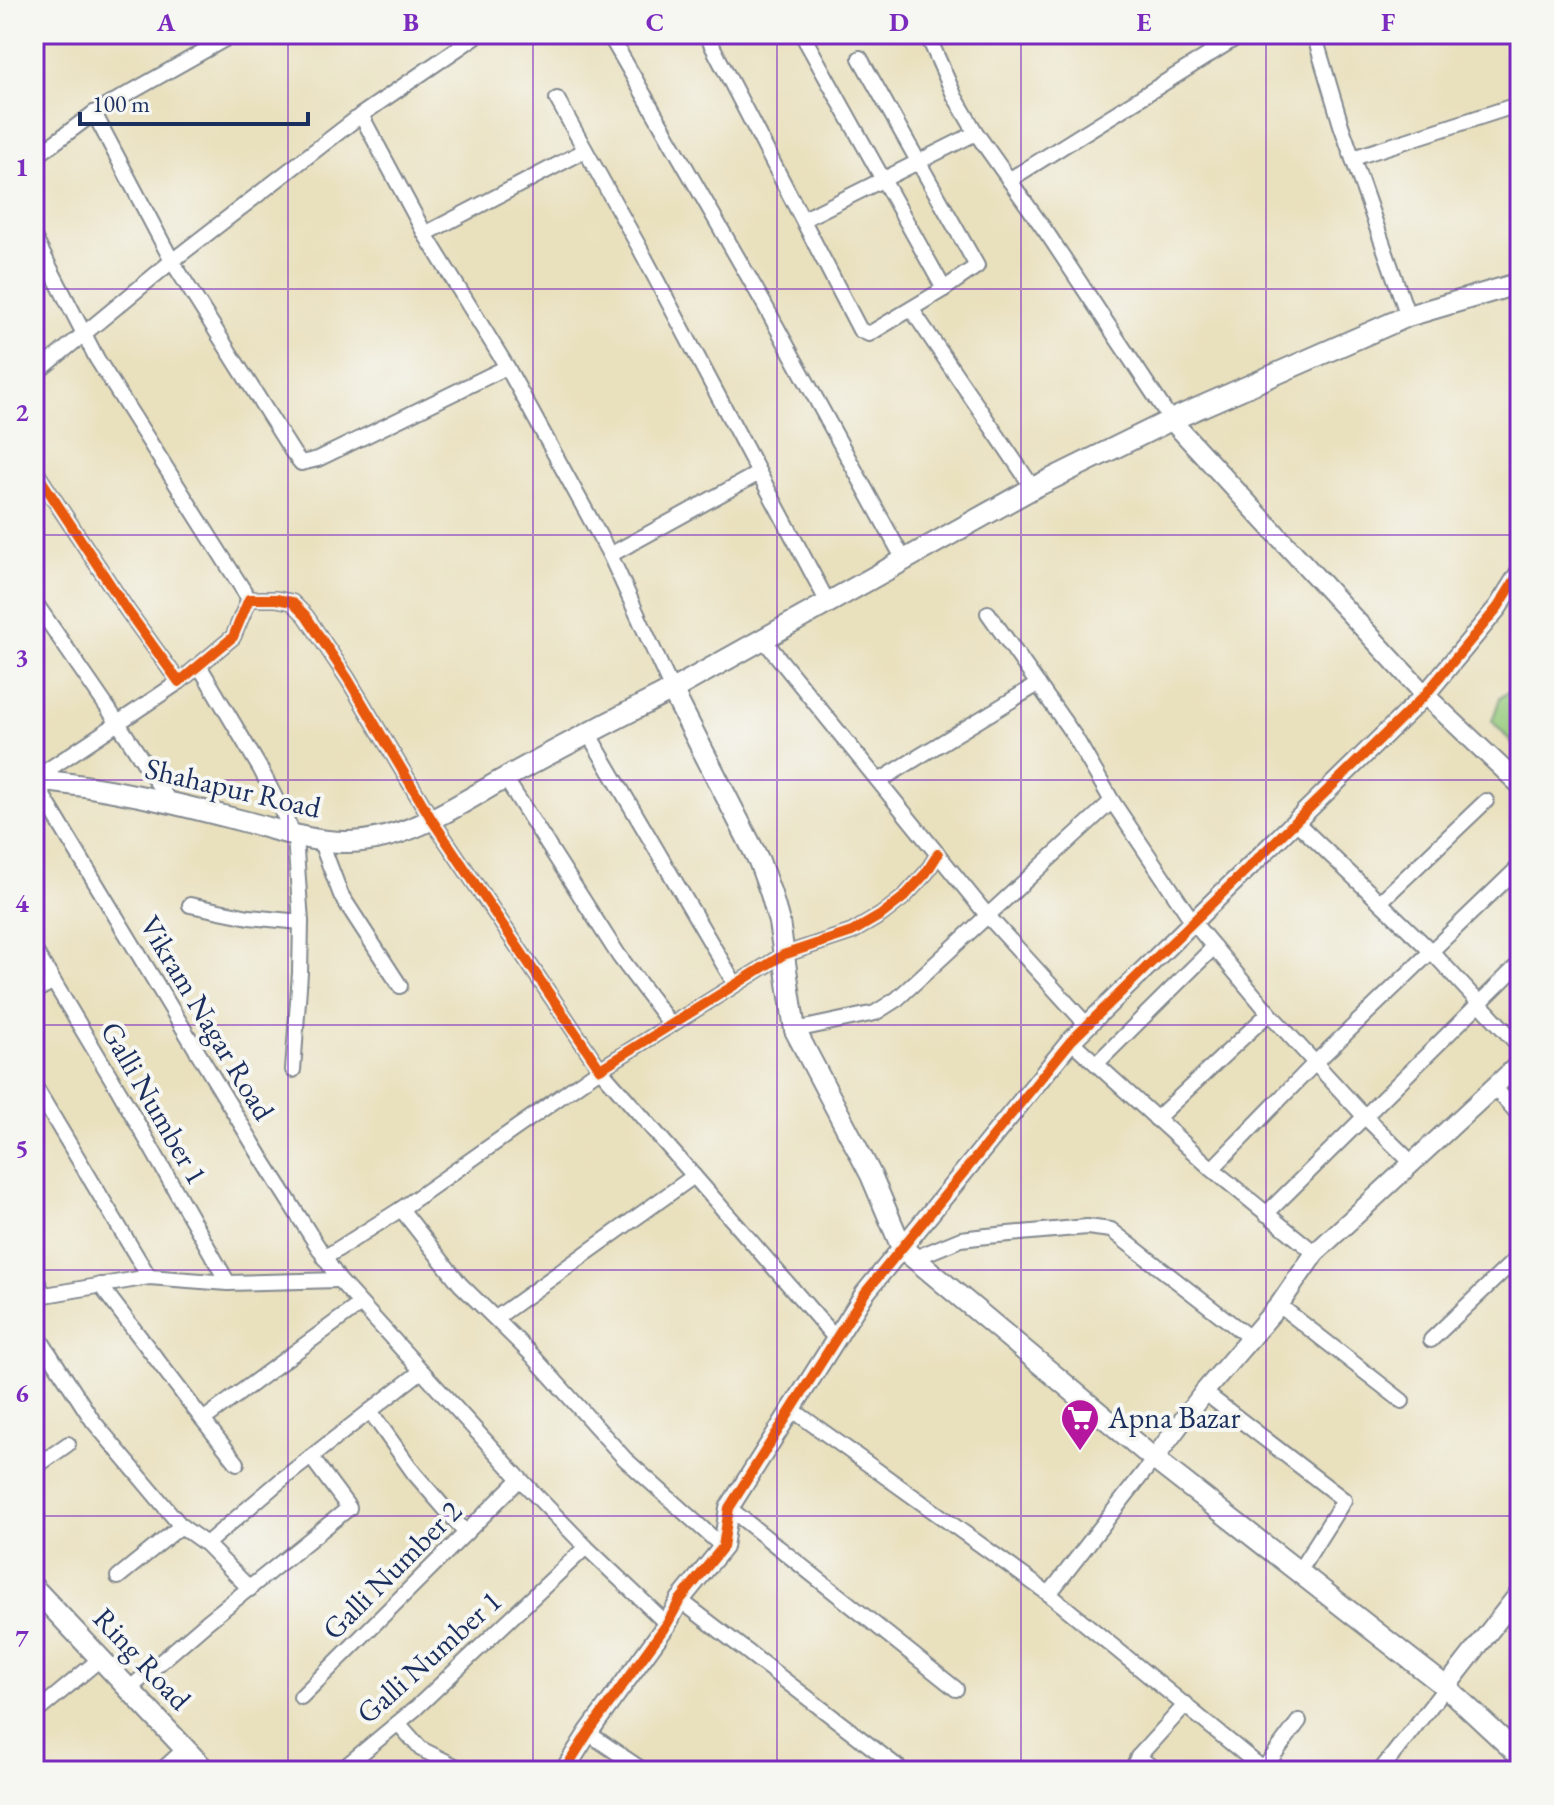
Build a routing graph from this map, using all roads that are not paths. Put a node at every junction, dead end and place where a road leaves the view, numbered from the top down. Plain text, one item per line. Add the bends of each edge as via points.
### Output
1 (234, 34) edge
2 (609, 34) edge
3 (706, 34) edge
4 (802, 34) edge
5 (927, 34) edge
6 (1204, 34) edge
7 (1242, 34) edge
8 (1314, 34) edge
9 (472, 36) edge
10 (1213, 52) junction
11 (860, 58) dead end
12 (557, 99) dead end
13 (1520, 104) edge
14 (94, 113) junction
15 (361, 115) junction
16 (976, 133) junction
17 (584, 151) junction
18 (34, 158) edge
19 (1353, 158) junction
20 (919, 162) junction
21 (881, 180) junction
22 (1009, 180) junction
23 (804, 219) junction
24 (425, 234) junction
25 (36, 243) edge
26 (172, 261) junction
27 (1520, 283) edge
28 (944, 289) junction
29 (912, 310) junction
30 (1408, 316) junction
31 (85, 336) junction
32 (507, 367) junction
33 (34, 375) edge
34 (1171, 420) junction
35 (34, 469) edge
36 (759, 473) junction
37 (1033, 488) junction
38 (610, 555) junction
39 (904, 560) junction
40 (1520, 572) edge
41 (249, 599) junction
42 (34, 601) edge
43 (827, 601) junction
44 (988, 613) dead end
45 (764, 640) junction
46 (200, 667) junction
47 (179, 682) junction
48 (1038, 684) junction
49 (672, 690) junction
50 (1425, 695) junction
51 (118, 723) junction
52 (588, 733) junction
53 (505, 778) junction
54 (34, 780) edge
55 (879, 781) junction
56 (1520, 785) edge
57 (1112, 801) junction
58 (1486, 801) dead end
59 (171, 804) junction
60 (432, 820) junction
61 (1296, 822) junction
62 (295, 837) junction
63 (320, 840) junction
64 (938, 854) junction
65 (1520, 866) edge
66 (1381, 901) junction
67 (190, 905) dead end
68 (987, 915) junction
69 (301, 922) junction
70 (1193, 922) junction
71 (1214, 947) junction
72 (34, 949) edge
73 (1432, 952) junction
74 (783, 955) junction
75 (1520, 963) edge
76 (52, 982) junction
77 (735, 984) junction
78 (400, 986) dead end
79 (34, 992) edge
80 (1479, 1002) junction
81 (1269, 1013) junction
82 (1086, 1024) junction
83 (671, 1025) junction
84 (795, 1030) junction
85 (1071, 1041) junction
86 (1520, 1047) edge
87 (1097, 1063) junction
88 (1315, 1063) junction
89 (1520, 1063) edge
90 (600, 1069) junction
91 (293, 1070) dead end
92 (34, 1085) edge
93 (1494, 1087) junction
94 (1364, 1116) junction
95 (1520, 1116) edge
96 (1156, 1119) junction
97 (1412, 1163) junction
98 (1212, 1169) junction
99 (694, 1176) junction
100 (401, 1209) junction
101 (1266, 1214) junction
102 (908, 1253) junction
103 (1315, 1253) junction
104 (1520, 1255) edge
105 (324, 1258) junction
106 (34, 1275) edge
107 (149, 1277) junction
108 (339, 1280) junction
109 (228, 1283) junction
110 (100, 1285) junction
111 (39, 1296) edge
112 (359, 1305) junction
113 (1279, 1305) junction
114 (496, 1318) junction
115 (34, 1330) edge
116 (1250, 1338) junction
117 (836, 1339) junction
118 (1431, 1340) dead end
119 (420, 1372) junction
120 (1204, 1392) junction
121 (1402, 1401) dead end
122 (790, 1408) junction
123 (370, 1411) junction
124 (203, 1420) junction
125 (68, 1444) dead end
126 (311, 1457) junction
127 (1154, 1459) junction
128 (237, 1463) dead end
129 (34, 1468) edge
130 (520, 1479) junction
131 (729, 1508) junction
132 (181, 1526) junction
133 (466, 1533) junction
134 (206, 1544) junction
135 (586, 1547) junction
136 (723, 1547) junction
137 (1299, 1571) junction
138 (118, 1577) dead end
139 (34, 1588) edge
140 (250, 1589) junction
141 (1520, 1592) edge
142 (1049, 1594) junction
143 (680, 1600) junction
144 (667, 1624) junction
145 (100, 1659) junction
146 (1446, 1687) junction
147 (956, 1689) dead end
148 (128, 1690) junction
149 (301, 1697) dead end
150 (1186, 1704) junction
151 (34, 1714) edge
152 (1299, 1721) dead end
153 (398, 1723) junction
154 (588, 1733) junction
155 (185, 1749) junction
156 (1520, 1756) edge
157 (1138, 1757) junction
158 (1263, 1770) edge
159 (161, 1771) edge
160 (206, 1771) edge
161 (340, 1771) edge
162 (465, 1771) edge
163 (564, 1771) edge
164 (644, 1771) edge
165 (903, 1771) edge
166 (1131, 1771) edge
167 (1158, 1771) edge
168 (1380, 1771) edge

1 - 14 street
2 - 39 street
3 - 23 street
4 - 21 street
5 - 16 street
6 - 10 street
7 - 10 street
8 - 19 street
9 - 15 street
10 - 22 street
11 - 20 street
12 - 17 street
13 - 19 street
14 - 18 street
14 - 26 street
15 - 24 street
15 - 26 street
16 - 20 street
16 - 22 street
17 - 24 street
17 - 36 street
19 - 30 street
20 - 21 street
20 - 28 street via 977,266
21 - 23 street
21 - 28 street
22 - 34 street
23 - 29 street via 860,330 869,334
24 - 32 street
25 - 31 street
26 - 31 street
26 - 32 street via 301,463
27 - 30 main road, Shahapur Road
28 - 29 street
29 - 37 street
30 - 34 main road, Shahapur Road
31 - 33 street
31 - 41 street
32 - 38 street
34 - 37 main road, Shahapur Road
34 - 50 street
35 - 47 street
36 - 38 street
36 - 43 street
37 - 39 main road, Shahapur Road
38 - 49 street
39 - 43 main road, Shahapur Road
40 - 50 street
41 - 46 street via 233,637
41 - 60 street via 292,602 306,616
42 - 51 street
43 - 45 main road, Shahapur Road
44 - 48 street
45 - 49 main road, Shahapur Road
45 - 55 street
46 - 47 street
46 - 62 street
47 - 51 street
48 - 55 street
48 - 57 street
49 - 52 main road, Shahapur Road
49 - 74 main road via 759,861
50 - 56 street
50 - 61 street
51 - 54 street
51 - 59 street
52 - 53 main road, Shahapur Road
52 - 77 street
53 - 60 main road, Shahapur Road
53 - 83 street via 619,956
54 - 59 main road, Shahapur Road via 83,784
54 - 105 street, Vikram Nagar Road
55 - 64 street
57 - 68 street
57 - 70 street
58 - 66 street
59 - 62 main road, Shahapur Road
60 - 63 main road, Shahapur Road via 382,838
60 - 90 street
61 - 66 street
61 - 70 street
62 - 63 main road, Shahapur Road
62 - 69 street
63 - 78 street via 341,895
64 - 68 street
64 - 74 street via 904,897 881,915 852,932
65 - 73 street
66 - 73 street
67 - 69 street
68 - 82 street
68 - 84 street via 875,1013
69 - 91 street
70 - 71 street
70 - 82 street
71 - 81 street
71 - 87 street
72 - 76 street, Galli Number 1
73 - 80 street
73 - 88 street
74 - 77 street
74 - 84 main road
75 - 80 street
76 - 79 street
76 - 109 street, Galli Number 1
77 - 83 street
80 - 86 street
80 - 94 street
81 - 88 street
81 - 96 street
82 - 85 street
83 - 90 street
84 - 102 main road
85 - 87 street
85 - 102 street
87 - 96 street
88 - 94 street
88 - 98 street
89 - 93 street
90 - 99 street
90 - 100 street
92 - 107 street
93 - 95 street
93 - 97 street
94 - 97 street
94 - 101 street
96 - 98 street
97 - 103 street
98 - 101 street
99 - 114 street
99 - 117 street
100 - 105 street
100 - 114 street via 460,1284
101 - 103 street
102 - 116 street via 987,1236 1087,1227 1111,1230
102 - 117 street via 865,1293
102 - 127 main road
103 - 113 street
104 - 118 street
105 - 108 street, Vikram Nagar Road
106 - 111 street
107 - 109 street
107 - 110 street
108 - 109 street
108 - 112 street, Vikram Nagar Road
110 - 111 street
110 - 124 street
112 - 119 street, Vikram Nagar Road
112 - 124 street
113 - 116 street
113 - 121 street
114 - 136 street via 625,1459
115 - 132 street via 93,1421
116 - 120 street
117 - 122 street
119 - 123 street
119 - 130 street, Vikram Nagar Road
120 - 127 street
120 - 137 street via 1344,1500
122 - 131 street
122 - 142 street
123 - 126 street
123 - 133 street
124 - 128 street
125 - 129 street
126 - 134 street
126 - 140 street via 349,1508
127 - 137 main road
127 - 142 street
130 - 133 street, Galli Number 2
130 - 135 street, Vikram Nagar Road
131 - 136 street
131 - 147 street
132 - 134 street
132 - 138 street
133 - 149 street, Galli Number 2
134 - 140 street
135 - 144 street, Vikram Nagar Road
135 - 153 street, Galli Number 1
136 - 143 street
137 - 146 main road
139 - 145 main road, Ring Road
140 - 148 street
141 - 146 street
142 - 150 street
143 - 144 street
143 - 165 street
144 - 154 street
145 - 148 main road, Ring Road
145 - 151 street
146 - 156 main road
146 - 168 street
148 - 155 main road, Ring Road
150 - 157 street
150 - 158 street
152 - 158 street
153 - 161 street, Galli Number 1
153 - 162 street via 421,1749
154 - 163 street
154 - 164 street
155 - 159 street
155 - 160 main road, Ring Road
157 - 166 street
157 - 167 street

